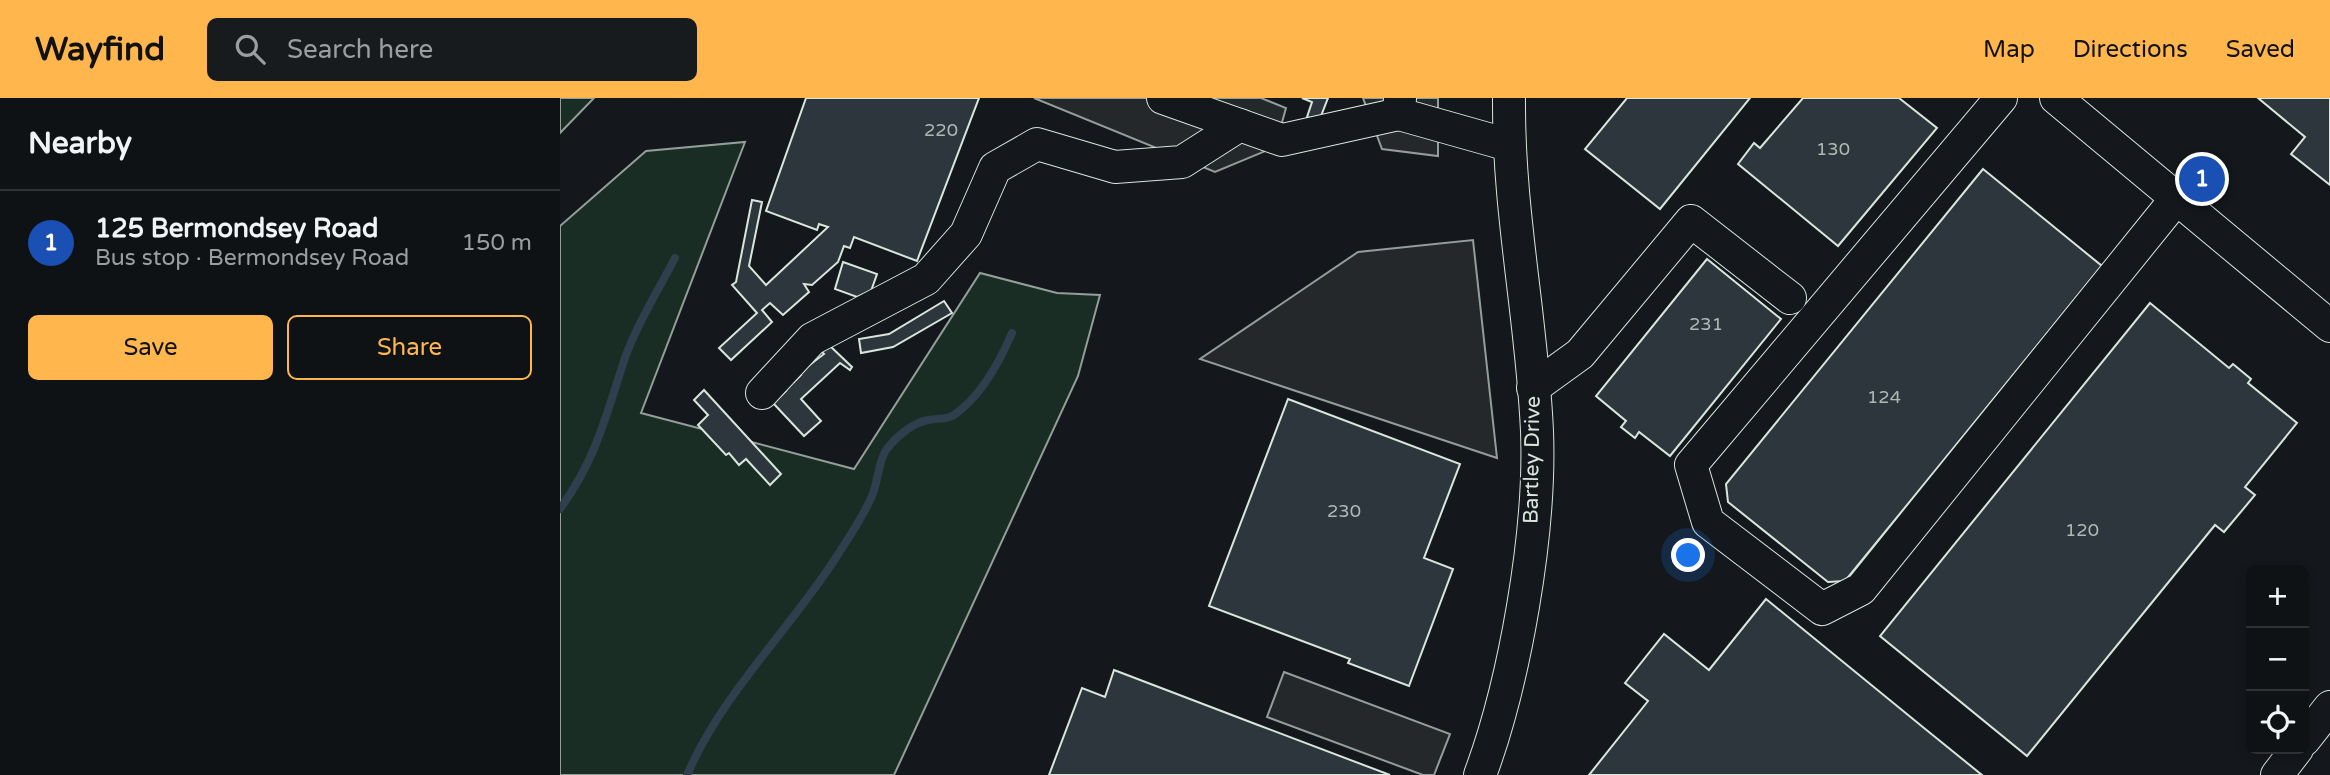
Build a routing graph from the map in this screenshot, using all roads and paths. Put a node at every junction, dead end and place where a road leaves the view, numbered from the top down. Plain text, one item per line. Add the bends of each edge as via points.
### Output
1 (1163, 98) edge
2 (1509, 98) edge
3 (2001, 98) edge
4 (2056, 98) edge
5 (1400, 106) edge
6 (1240, 125) junction
7 (1508, 145) junction
8 (2176, 199) junction
9 (1790, 298) dead end
10 (2330, 326) edge
11 (1533, 388) junction
12 (762, 393) dead end
13 (2330, 707) edge
14 (2309, 734) edge
15 (2293, 754) edge
16 (1480, 775) edge
17 (2277, 775) edge

1 - 6 street
2 - 7 street, Bartley Drive
3 - 8 street via 1691,465 1708,522 1822,610 1861,589
4 - 8 street
5 - 6 street via 1282,140
5 - 7 street
6 - 12 street via 1182,162 1115,167 1037,144 995,168 966,234 926,279 812,339
7 - 11 street, Bartley Drive
8 - 10 street
9 - 11 street via 1691,220 1580,354
11 - 16 street, Bartley Drive via 1537,434 1531,541 1507,680
13 - 14 street
15 - 17 street

